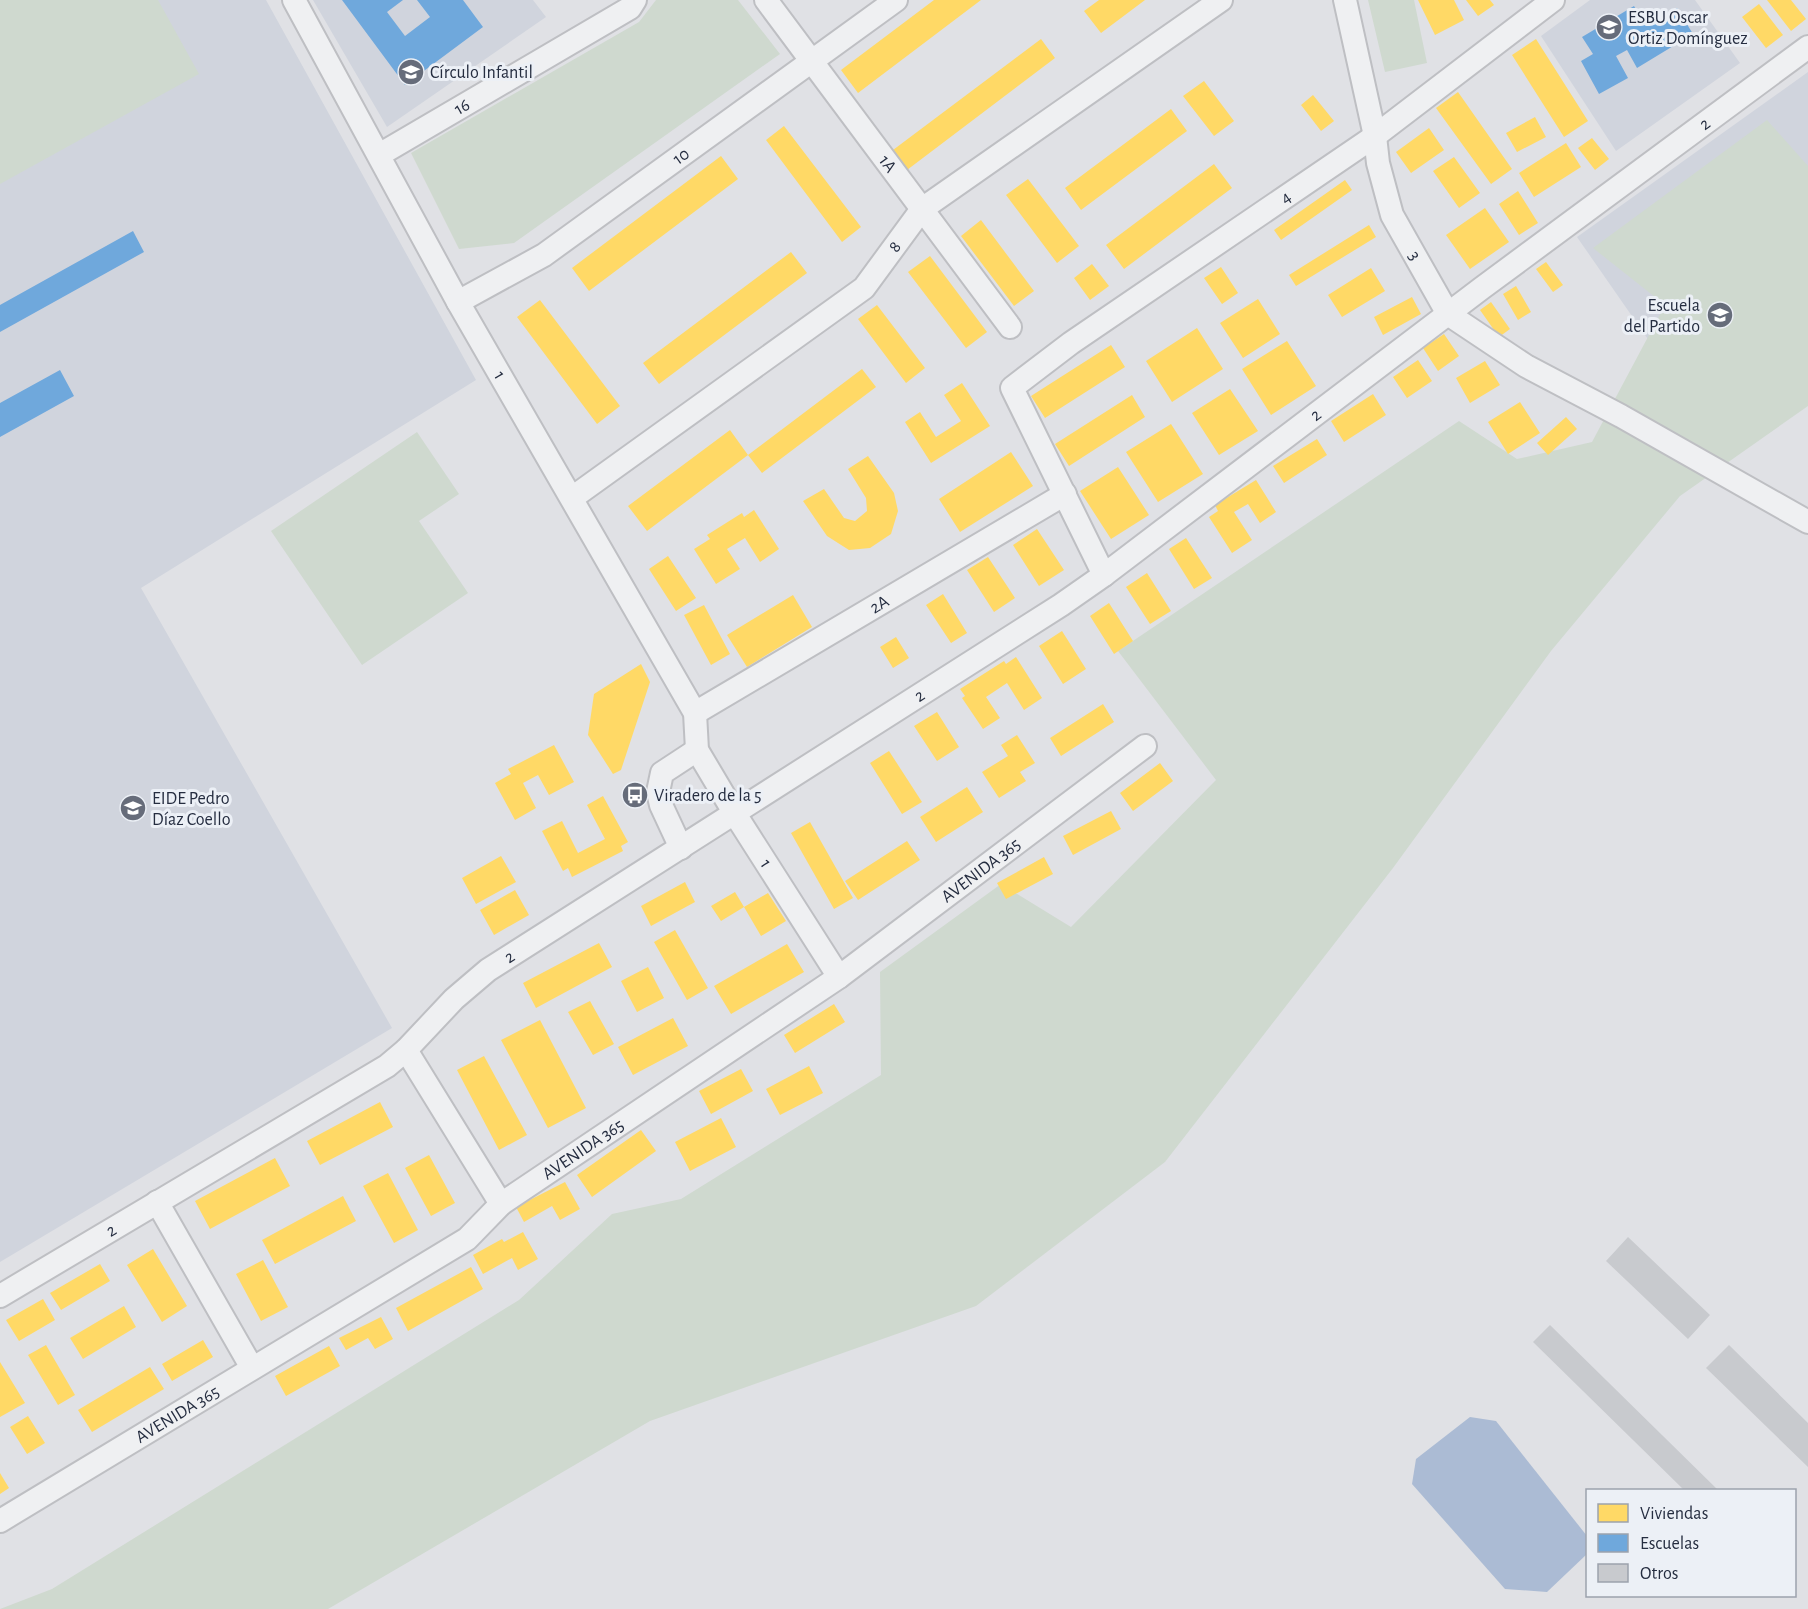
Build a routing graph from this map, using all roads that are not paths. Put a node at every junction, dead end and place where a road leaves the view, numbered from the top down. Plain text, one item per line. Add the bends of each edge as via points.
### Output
1 (294, 0) edge
2 (635, 0) edge
3 (766, 0) edge
4 (896, 0) edge
5 (1221, 0) edge
6 (1345, 0) edge
7 (1553, 0) edge
8 (1808, 47) edge
9 (812, 62) junction
10 (1375, 136) junction
11 (379, 155) junction
12 (922, 209) junction
13 (458, 302) junction
14 (1448, 314) junction
15 (1010, 327) dead end
16 (1065, 494) junction
17 (572, 498) junction
18 (1808, 522) edge
19 (1104, 575) junction
20 (695, 713) junction
21 (1145, 746) dead end
22 (697, 750) junction
23 (735, 814) junction
24 (681, 848) junction
25 (839, 977) junction
26 (406, 1050) junction
27 (157, 1202) junction
28 (501, 1204) junction
29 (0, 1296) edge
30 (252, 1368) junction
31 (0, 1521) edge

1 - 11 street, 1
2 - 11 street, 16 via 630,8
3 - 9 street, 1A
4 - 9 street, 10
5 - 12 street, 8
6 - 10 street, 3
7 - 10 street, 4
8 - 14 street, 2
9 - 12 street, 1A
9 - 13 street, 10 via 544,255
10 - 14 street, 3 via 1392,215
10 - 16 street, 4 via 1071,343 1012,388
11 - 13 street, 1
12 - 15 street, 1A
12 - 17 street, 8 via 864,288
13 - 17 street, 1
14 - 18 street, 3 via 1526,366
14 - 19 street, 2
16 - 19 street
16 - 20 street, 2A
17 - 20 street, 1
19 - 23 street, 2
20 - 22 street, 1
21 - 25 street, AVENIDA 365
22 - 23 street, 1
22 - 24 street via 662,774 658,792
23 - 24 street, 2
23 - 25 street, 1
24 - 26 street, 2 via 488,970
25 - 28 street, AVENIDA 365
26 - 27 street, 2 via 387,1066
26 - 28 street
27 - 29 street, 2
27 - 30 street
28 - 30 street, AVENIDA 365 via 467,1239
30 - 31 street, AVENIDA 365

